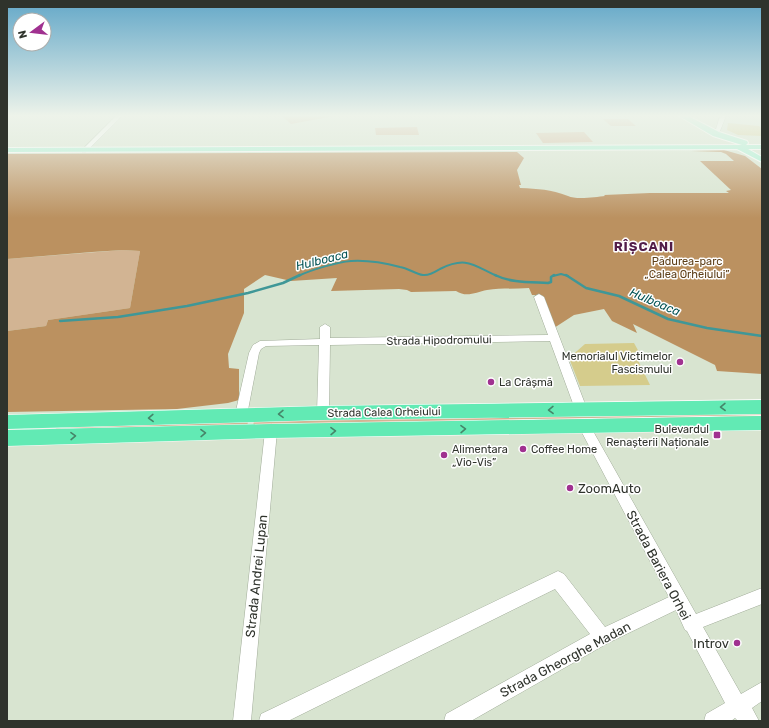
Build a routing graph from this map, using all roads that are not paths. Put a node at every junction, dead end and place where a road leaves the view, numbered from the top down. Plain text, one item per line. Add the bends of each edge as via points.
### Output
1 (7, 150) edge
2 (301, 150) edge
3 (732, 150) edge
4 (743, 150) edge
5 (759, 150) edge
6 (84, 151) joint
7 (760, 159) edge
8 (538, 298) dead end
9 (325, 327) dead end
10 (553, 338) junction
11 (324, 341) junction
12 (762, 407) edge
13 (322, 413) junction
14 (241, 415) junction
15 (583, 418) junction
16 (7, 422) edge
17 (762, 423) edge
18 (38, 429) junction
19 (271, 431) junction
20 (7, 438) edge
21 (762, 596) edge
22 (678, 601) junction
23 (691, 624) junction
24 (602, 637) junction
25 (762, 691) edge
26 (737, 705) junction
27 (242, 721) edge
28 (268, 721) edge
29 (453, 721) edge
30 (713, 721) edge
31 (750, 721) edge

1 - 6 main road
2 - 6 main road
3 - 7 main road
4 - 7 main road
5 - 7 main road via 755,152
8 - 10 street
9 - 11 street
10 - 11 street, Strada Hipodromului
10 - 15 street
11 - 13 street
11 - 14 street, Strada Hipodromului via 270,342 257,347
12 -> 15 highway, Strada Calea Orheiului
13 -> 14 highway, Strada Calea Orheiului
15 -> 13 highway, Strada Calea Orheiului
14 -> 18 highway, Strada Calea Orheiului
15 - 17 highway, Strada Calea Orheiului
19 -> 15 highway, Strada Calea Orheiului
15 - 22 street, Strada Bariera Orhei
16 - 18 highway, Strada Calea Orheiului
18 -> 19 highway, Strada Calea Orheiului
18 - 20 highway, Strada Calea Orheiului
19 - 27 street, Strada Andrei Lupan
21 - 23 street
22 - 23 street, Strada Bariera Orhei
22 - 24 street, Strada Gheorghe Madan
23 - 26 street, Strada Bariera Orhei
24 - 28 street via 558,579
24 - 29 street, Strada Gheorghe Madan
25 - 26 street
26 - 30 street
26 - 31 street, Strada Bariera Orhei

